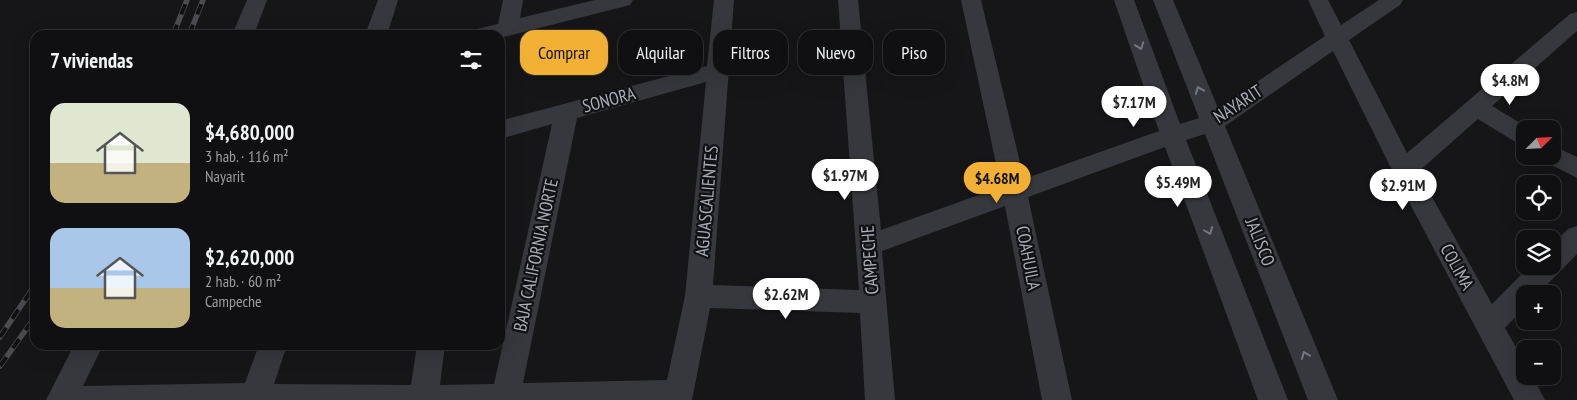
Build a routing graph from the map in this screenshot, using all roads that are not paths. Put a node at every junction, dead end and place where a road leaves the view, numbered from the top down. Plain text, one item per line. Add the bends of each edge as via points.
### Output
1 (257, 0) edge
2 (388, 0) edge
3 (513, 0) edge
4 (622, 0) edge
5 (724, 0) edge
6 (848, 0) edge
7 (971, 0) edge
8 (1124, 0) edge
9 (1163, 0) edge
10 (1318, 0) edge
11 (1393, 0) edge
12 (599, 3) edge
13 (1577, 19) edge
14 (508, 28) junction
15 (245, 30) edge
16 (378, 30) edge
17 (500, 30) edge
18 (721, 30) edge
19 (1336, 38) junction
20 (713, 72) edge
21 (718, 75) edge
22 (1476, 107) junction
23 (567, 111) junction
24 (1212, 123) junction
25 (505, 129) edge
26 (1516, 131) edge
27 (1172, 135) junction
28 (1561, 159) edge
29 (1577, 169) edge
30 (1404, 170) junction
31 (1015, 193) junction
32 (1577, 237) edge
33 (870, 246) junction
34 (1561, 253) edge
35 (1539, 275) edge
36 (699, 296) junction
37 (874, 302) junction
38 (1489, 326) junction
39 (86, 350) edge
40 (270, 350) edge
41 (430, 350) edge
42 (678, 396) edge
43 (256, 397) junction
44 (505, 399) edge
45 (61, 400) edge
46 (76, 400) edge
47 (424, 400) edge
48 (880, 400) edge
49 (1057, 400) edge
50 (1273, 400) edge
51 (1323, 400) edge
52 (1530, 400) edge

1 - 15 street
2 - 16 street
3 - 14 street
4 - 12 street
5 - 18 street, AGUASCALIENTES
6 - 33 street, CAMPECHE
7 - 31 street, COAHUILA
8 -> 27 street
24 -> 9 street, JALISCO
10 - 19 street, COLIMA
11 - 19 street, NAYARIT
12 - 14 street
13 - 22 street
14 - 17 street
19 - 24 street, NAYARIT
19 - 30 street, COLIMA
20 - 23 street, SONORA
21 - 36 street, AGUASCALIENTES
22 - 26 street
22 - 30 street
23 - 25 street, SONORA
23 - 44 street, BAJA CALIFORNIA NORTE
24 - 27 street, NAYARIT
51 -> 24 street, JALISCO
27 - 31 street, NAYARIT
27 -> 50 street
28 - 29 street
30 - 38 street, COLIMA
31 - 33 street, NAYARIT
31 - 49 street, COAHUILA
32 - 34 street
33 - 37 street, CAMPECHE
35 - 38 street
36 - 37 street
36 - 42 street, AGUASCALIENTES
37 - 48 street, CAMPECHE
38 - 52 street, COLIMA
39 - 45 street
40 - 43 street
41 - 47 street
42 - 44 street
43 - 46 street
43 - 47 street
44 - 47 street

